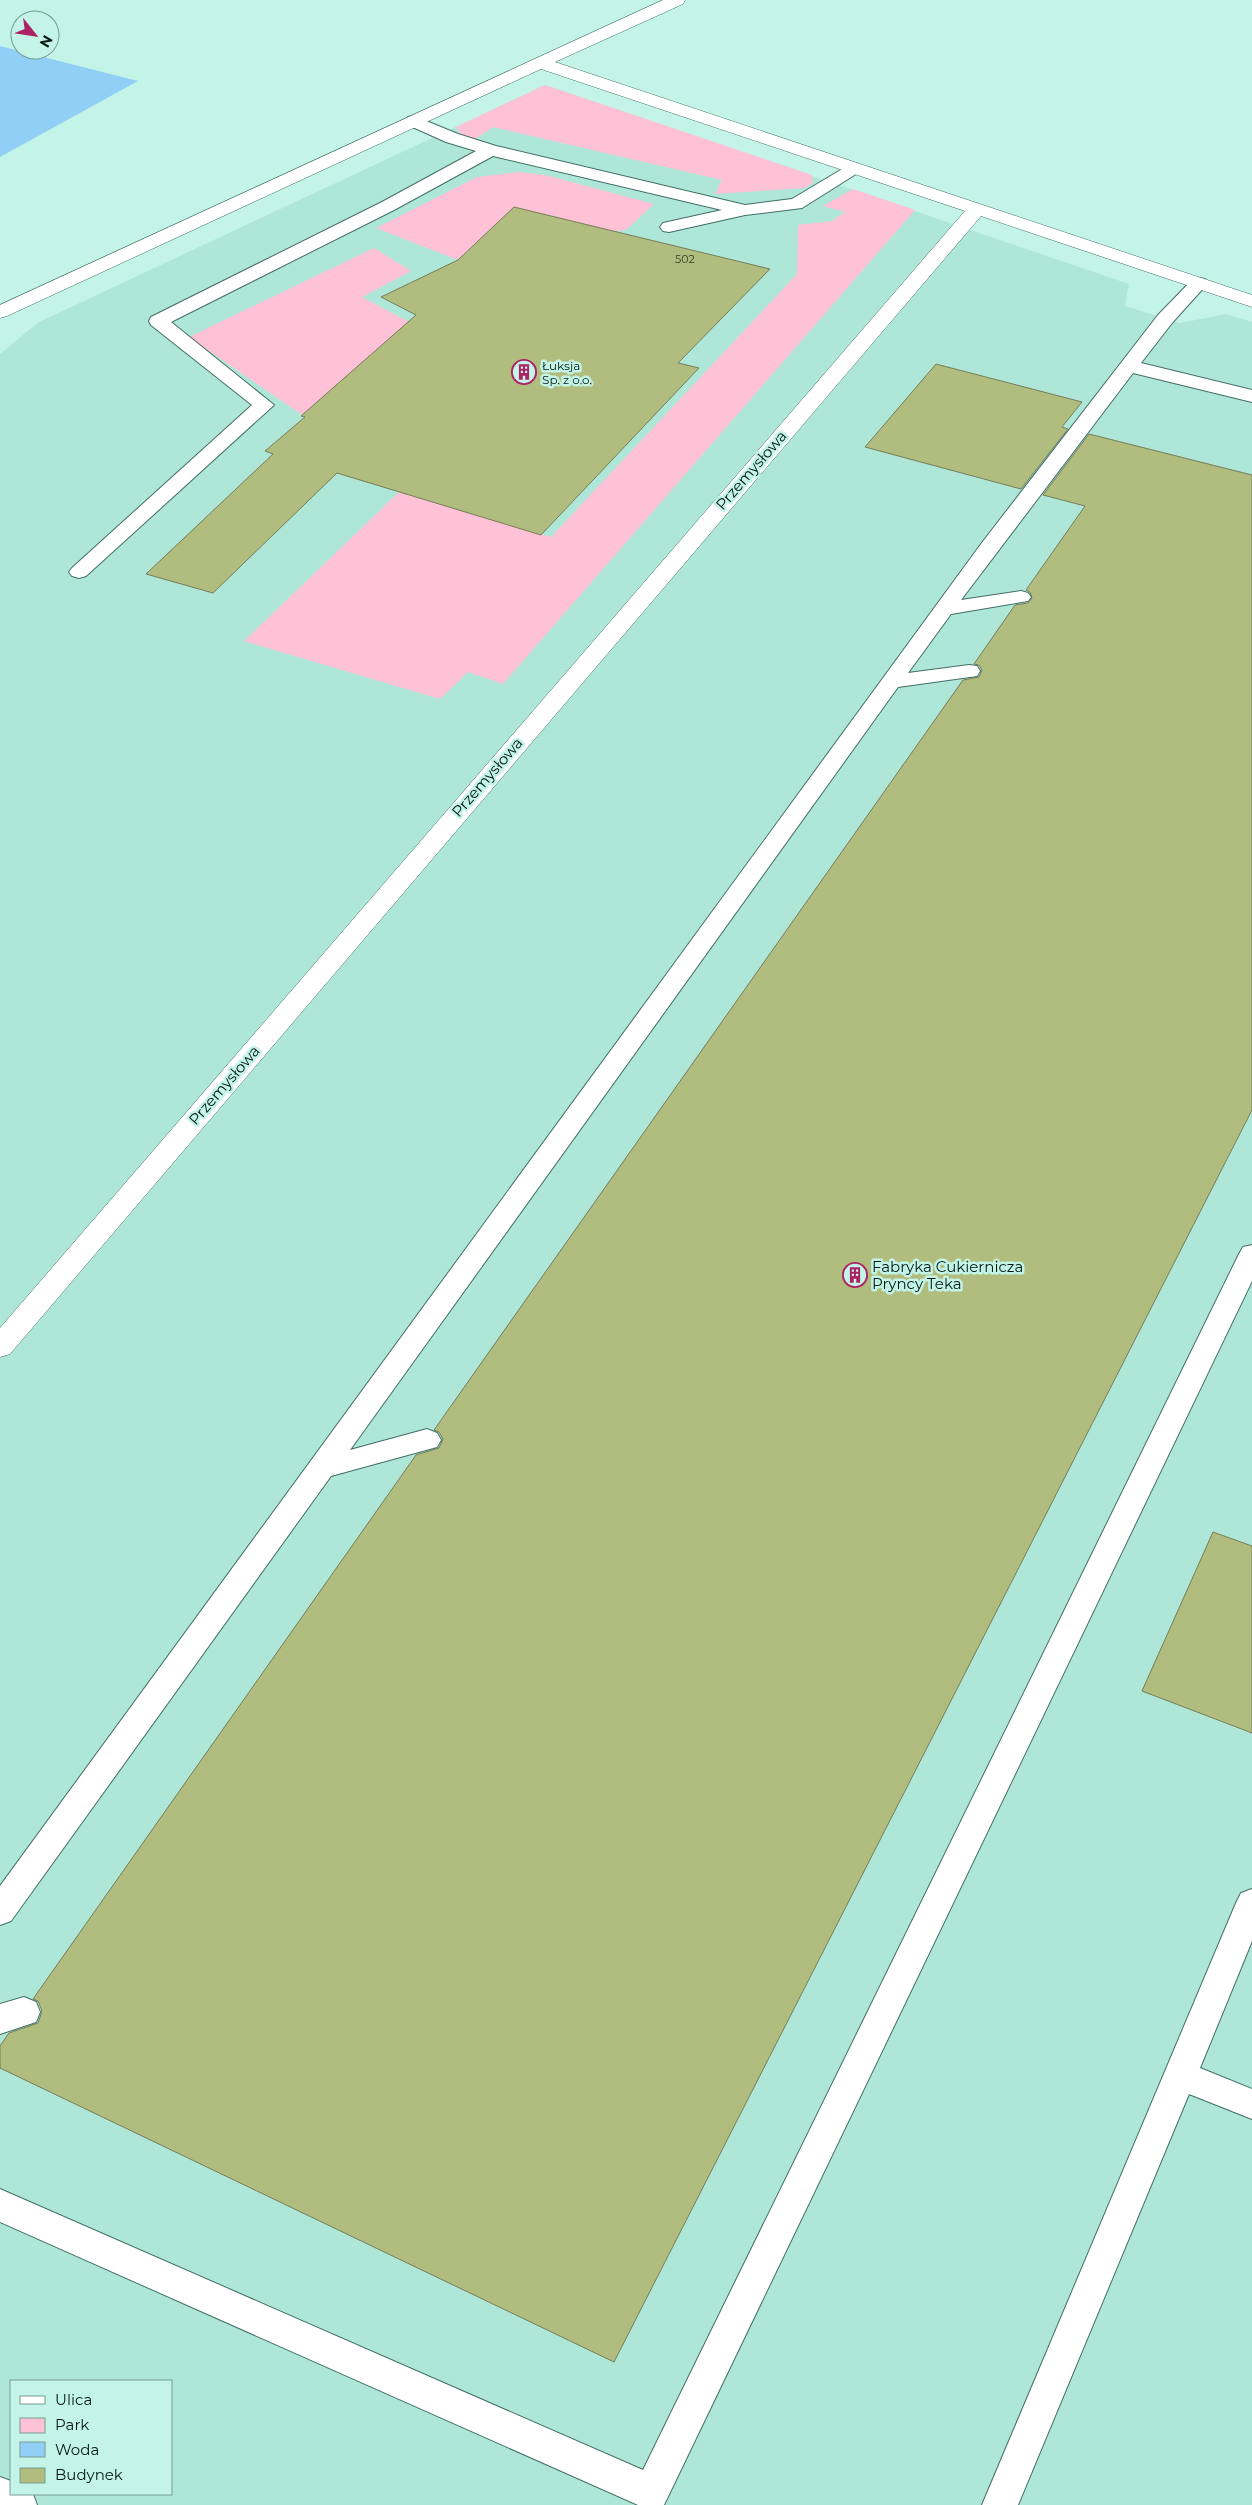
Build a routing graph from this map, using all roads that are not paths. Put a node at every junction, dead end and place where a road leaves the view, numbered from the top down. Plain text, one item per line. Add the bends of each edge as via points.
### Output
1 (677, 0) edge
2 (540, 63) junction
3 (414, 121) junction
4 (491, 150) junction
5 (855, 168) junction
6 (977, 209) junction
7 (745, 210) junction
8 (669, 227) dead end
9 (1199, 284) junction
10 (1252, 301) edge
11 (0, 312) edge
12 (1129, 366) junction
13 (1252, 396) edge
14 (79, 572) dead end
15 (1021, 597) dead end
16 (943, 609) junction
17 (969, 671) dead end
18 (890, 682) junction
19 (1252, 1254) edge
20 (0, 1347) edge
21 (427, 1440) dead end
22 (321, 1468) junction
23 (1252, 1903) edge
24 (0, 1911) edge
25 (1180, 2075) junction
26 (1252, 2104) edge
27 (0, 2205) edge
28 (0, 2495) edge
29 (19, 2505) edge
30 (1000, 2505) edge

1 - 2 street
2 - 3 street
2 - 5 street
3 - 4 lane via 452,138
3 - 11 street
4 - 7 lane
4 - 14 lane via 388,206 158,321 264,405
5 - 6 street
5 - 7 lane via 796,204
6 - 9 street
6 - 20 street, Przemysłowa
7 - 8 lane
9 - 10 street
9 - 12 lane via 1165,319
12 - 13 lane
12 - 16 lane
15 - 16 lane
16 - 18 lane
17 - 18 lane
18 - 22 lane
19 - 27 lane via 651,2492
21 - 22 lane
22 - 24 lane
23 - 25 lane
25 - 26 lane
25 - 30 lane
28 - 29 lane

